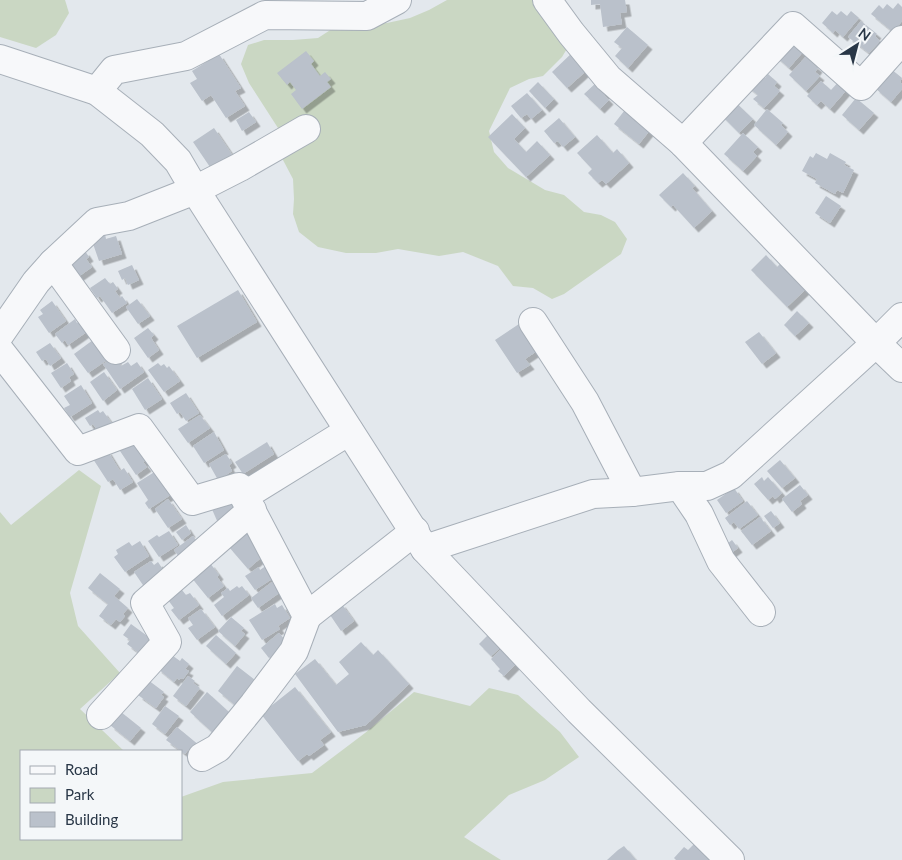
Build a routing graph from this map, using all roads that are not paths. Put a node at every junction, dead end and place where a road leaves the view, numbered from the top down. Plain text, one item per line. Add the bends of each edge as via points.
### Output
1 (397, 0) edge
2 (547, 0) edge
3 (902, 40) edge
4 (0, 59) edge
5 (97, 91) junction
6 (306, 129) dead end
7 (683, 142) junction
8 (195, 190) junction
9 (53, 263) junction
10 (902, 317) edge
11 (533, 322) dead end
12 (0, 334) edge
13 (876, 343) junction
14 (116, 350) dead end
15 (0, 351) edge
16 (902, 368) edge
17 (349, 431) junction
18 (680, 486) junction
19 (632, 492) junction
20 (248, 503) junction
21 (420, 540) junction
22 (761, 612) dead end
23 (307, 616) junction
24 (101, 715) dead end
25 (202, 758) dead end
26 (730, 860) edge

1 - 5 street via 367,16 265,14 186,56 114,70
2 - 7 street via 608,78
3 - 7 street via 861,86 793,26
4 - 5 street
5 - 8 street via 152,134 178,161
6 - 8 street
7 - 13 street
8 - 9 street via 129,216 97,222
8 - 17 street
9 - 12 street
9 - 14 street
10 - 13 street
11 - 19 street via 585,402
13 - 16 street
13 - 18 street via 731,475 707,486
15 - 20 street via 78,451 139,428 192,501 239,487
17 - 20 street
17 - 21 street
18 - 19 street
18 - 22 street via 699,514 721,560
19 - 21 street via 593,494
20 - 23 street
20 - 24 street via 145,603 167,642
21 - 23 street
21 - 26 street via 579,711
23 - 25 street via 294,651 218,748

